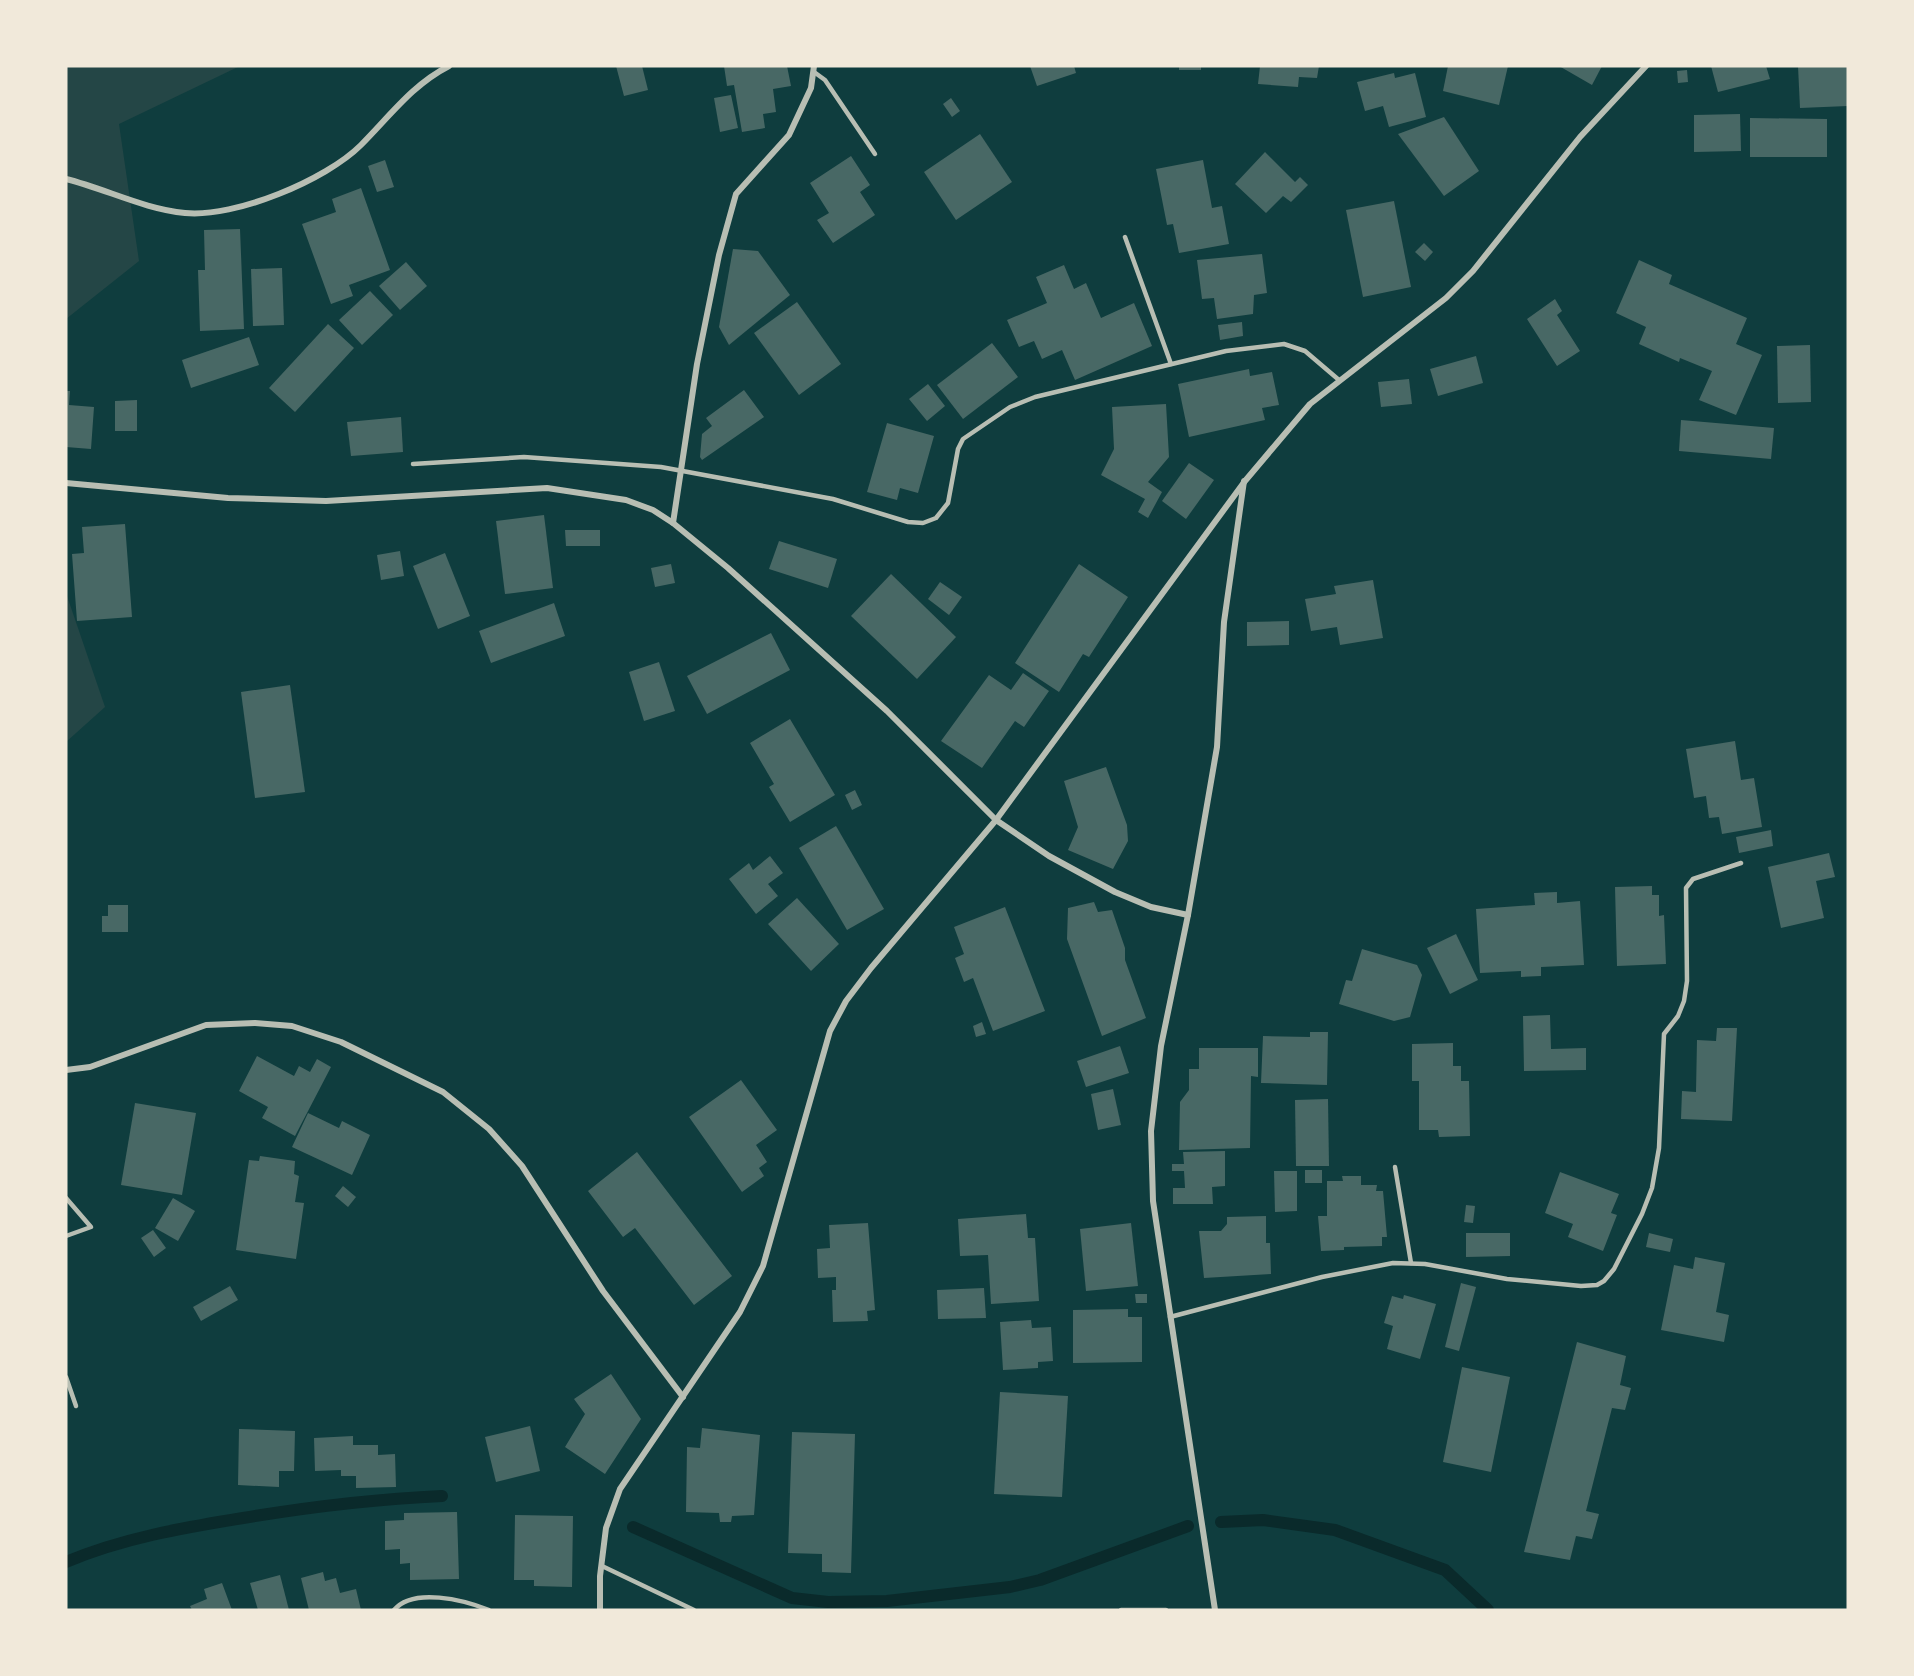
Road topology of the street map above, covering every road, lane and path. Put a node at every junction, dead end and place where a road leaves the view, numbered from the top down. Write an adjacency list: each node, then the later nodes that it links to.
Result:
1 (449, 66): 5 (street)
2 (1646, 66): 8 (street)
3 (814, 69): 4 (lane); 10 (street)
4 (875, 154)
5 (66, 179)
6 (1125, 237): 7 (lane)
7 (1171, 364): 8 (lane); 10 (lane)
8 (1339, 380): 11 (street)
9 (413, 464): 10 (lane)
10 (681, 471): 13 (street)
11 (1245, 481): 14 (street); 16 (street)
12 (66, 483): 13 (street)
13 (673, 523): 14 (street)
14 (996, 820): 16 (street); 24 (street)
15 (1742, 862): 21 (lane)
16 (1188, 915): 22 (street)
17 (66, 1070): 24 (street)
18 (1395, 1167): 21 (lane)
19 (66, 1198): 20 (lane)
20 (66, 1236)
21 (1411, 1263): 22 (lane)
22 (1170, 1317): 33 (street)
23 (66, 1377): 25 (lane)
24 (682, 1397): 26 (street)
25 (76, 1406)
26 (602, 1566): 29 (street); 30 (lane)
27 (394, 1610): 28 (lane)
28 (489, 1610)
29 (600, 1610)
30 (694, 1610)
31 (1121, 1610): 32 (lane)
32 (1166, 1610)
33 (1215, 1610)

